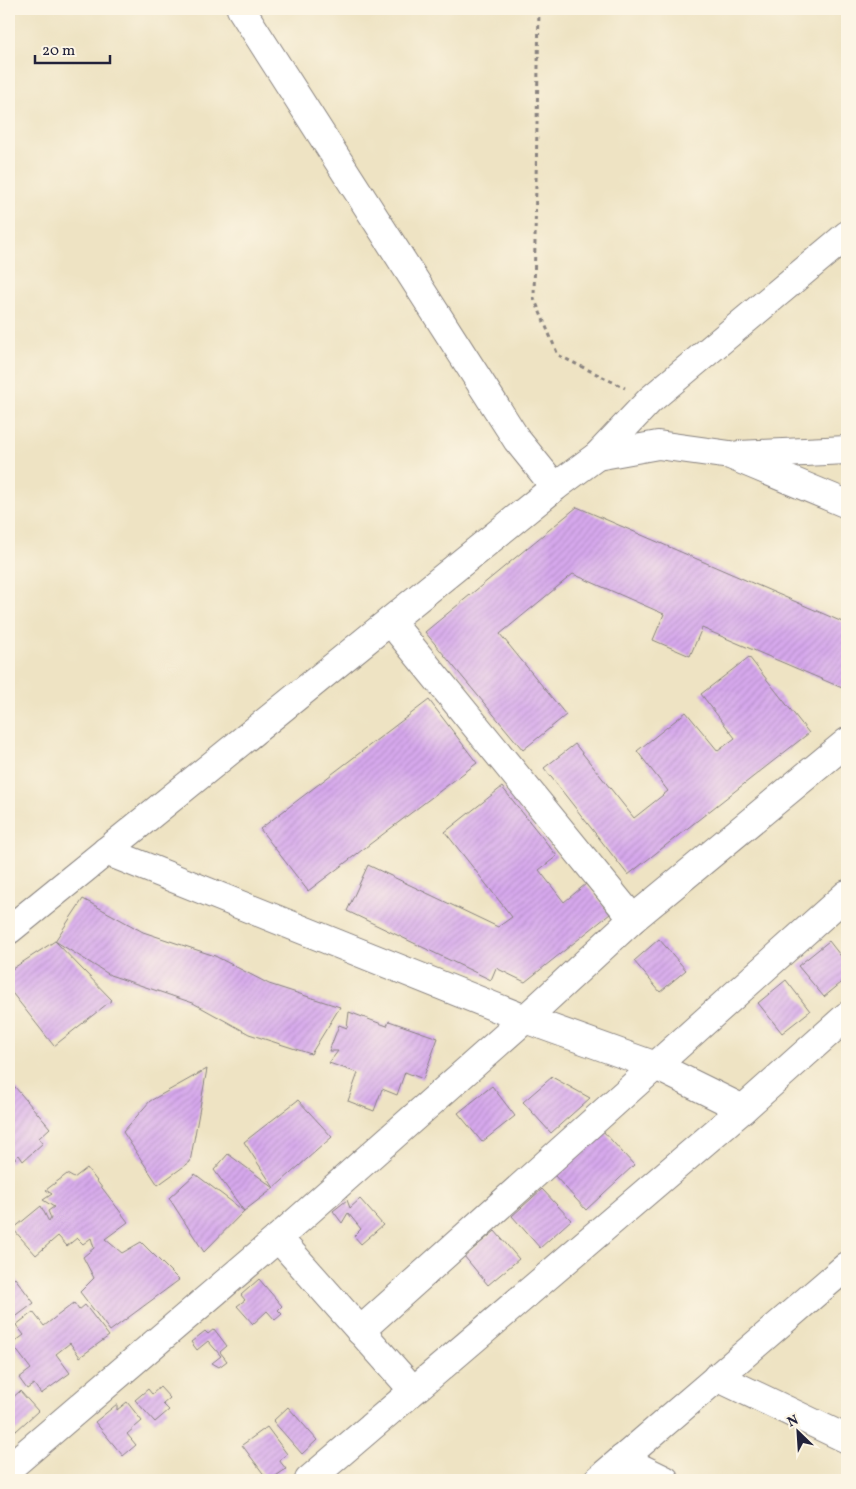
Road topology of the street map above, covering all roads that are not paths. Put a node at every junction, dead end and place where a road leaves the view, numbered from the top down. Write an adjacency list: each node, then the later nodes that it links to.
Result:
1 (242, 9): 6 (street)
2 (845, 241): 5 (street)
3 (847, 450): 4 (street)
4 (730, 455): 5 (street); 7 (street)
5 (597, 456): 6 (street)
6 (555, 487): 8 (street)
7 (847, 504)
8 (390, 621): 10 (street); 12 (street)
9 (847, 742): 12 (street)
10 (106, 851): 13 (street); 15 (street)
11 (847, 894): 16 (street)
12 (634, 919): 15 (street)
13 (9, 930)
14 (847, 1016): 17 (street)
15 (525, 1019): 16 (street); 18 (street)
16 (656, 1066): 17 (street); 21 (street)
17 (743, 1109): 23 (street)
18 (278, 1238): 21 (street); 26 (street)
19 (847, 1266): 20 (street)
20 (836, 1289): 22 (street)
21 (360, 1331): 23 (street)
22 (717, 1378): 24 (street); 25 (street)
23 (413, 1390): 27 (street)
24 (847, 1439)
25 (622, 1459): 28 (street); 29 (street)
26 (9, 1468)
27 (309, 1480)
28 (598, 1480)
29 (666, 1480)

